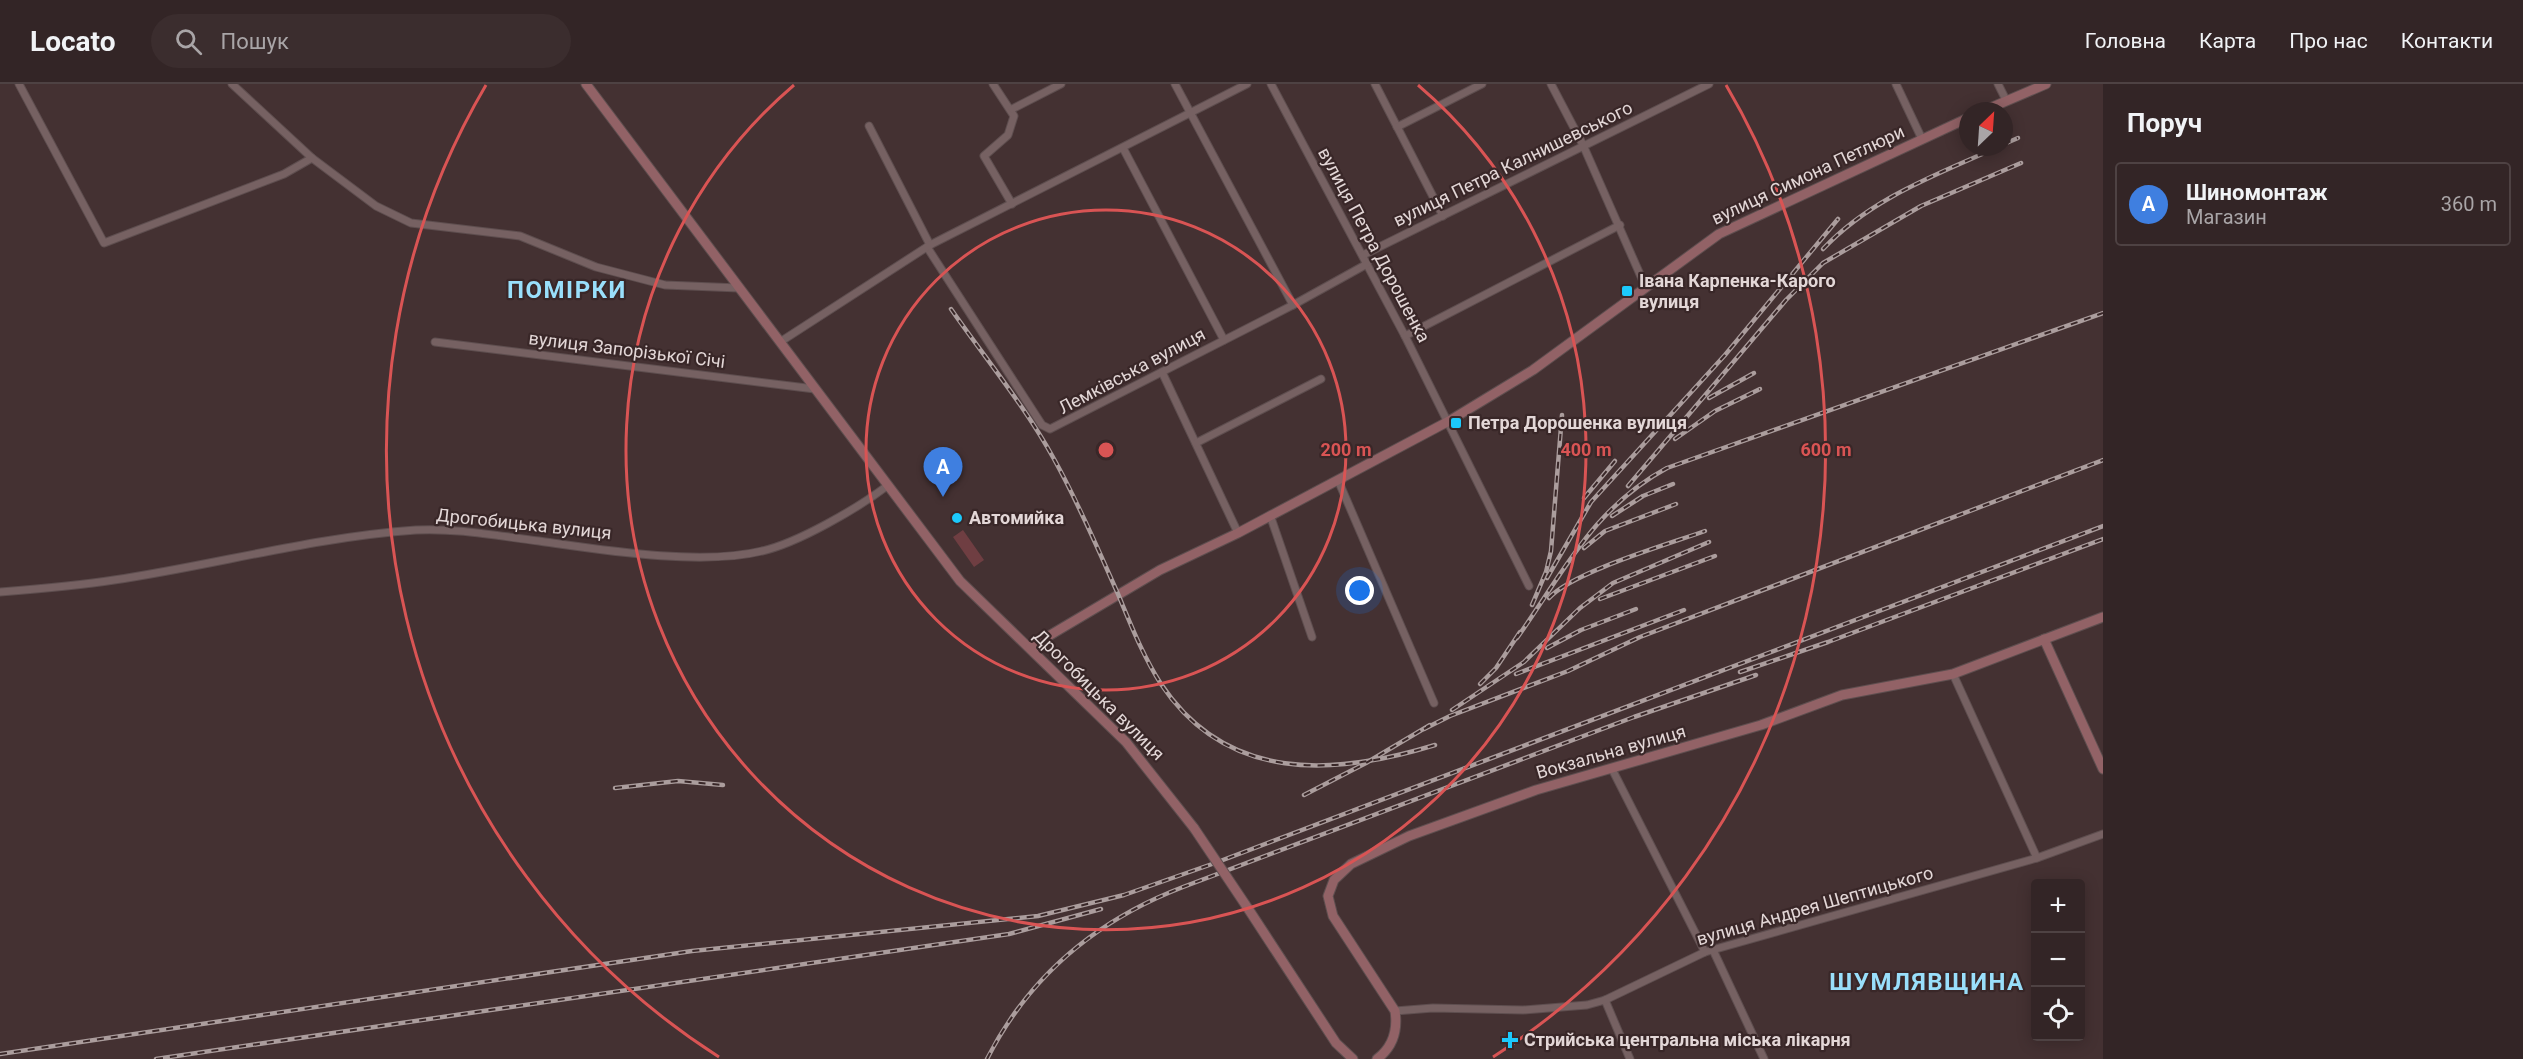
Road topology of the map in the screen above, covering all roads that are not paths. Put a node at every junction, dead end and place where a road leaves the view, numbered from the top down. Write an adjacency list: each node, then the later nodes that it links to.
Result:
1 (19, 84): 26 (street)
2 (232, 84): 26 (street)
3 (586, 84): 33 (main road, Дрогобицька вулиця)
4 (993, 84): 18 (street)
5 (1061, 84): 18 (street)
6 (1175, 84): 19 (street)
7 (1247, 84): 19 (street)
8 (1272, 84): 31 (street, вулиця Петра Дорошенка)
9 (1375, 84): 22 (street)
10 (1482, 84): 22 (street)
11 (1551, 84): 24 (street)
12 (1709, 84): 24 (street, вулиця Петра Калнишевського)
13 (1896, 84): 23 (street)
14 (1998, 84): 16 (street)
15 (2046, 84): 16 (main road)
16 (2006, 100): 17 (main road)
17 (2002, 102)
18 (1012, 109): 27 (street)
19 (1191, 112): 25 (street); 35 (street)
20 (1959, 122): 23 (main road, вулиця Симона Петлюри)
21 (868, 126): 30 (street)
22 (1396, 127): 28 (street)
23 (1922, 139): 34 (main road, вулиця Симона Петлюри)
24 (1583, 145): 28 (street, вулиця Петра Калнишевського); 29 (street)
25 (1123, 148): 27 (street); 37 (street, Лемківська вулиця)
26 (312, 158): 33 (street)
27 (1012, 204): 30 (street)
28 (1443, 216): 31 (street, вулиця Петра Калнишевського)
29 (1620, 225): 34 (street); 36 (street)
30 (928, 246): 39 (street); 40 (street, Лемківська вулиця)
31 (1363, 255): 32 (street, вулиця Петра Дорошенка)
32 (1367, 264): 35 (street, Лемківська вулиця); 36 (street, вулиця Петра Дорошенка)
33 (739, 288): 39 (main road, Дрогобицька вулиця)
34 (1646, 288): 43 (main road, вулиця Симона Петлюри)
35 (1293, 305): 37 (street, Лемківська вулиця)
36 (1405, 336): 43 (street, вулиця Петра Дорошенка)
37 (1224, 340): 40 (street, Лемківська вулиця)
38 (435, 342): 42 (street, вулиця Запорізької Січі)
39 (780, 342): 42 (main road, Дрогобицька вулиця)
40 (1162, 372): 44 (street)
41 (1321, 379): 44 (street)
42 (815, 389): 46 (main road, Дрогобицька вулиця)
43 (1449, 421): 45 (main road, вулиця Симона Петлюри); 49 (street, вулиця Петра Дорошенка)
44 (1196, 443): 48 (street)
45 (1338, 480): 47 (main road, вулиця Симона Петлюри); 56 (street)
46 (887, 486): 50 (street, Дрогобицька вулиця); 54 (main road, Дрогобицька вулиця)
47 (1270, 515): 48 (main road, вулиця Симона Петлюри); 52 (street)
48 (1238, 533): 54 (main road, вулиця Симона Петлюри)
49 (1529, 586)
50 (0, 592)
51 (2103, 617): 53 (main road, Вокзальна вулиця)
52 (1312, 637)
53 (2044, 639): 55 (main road, Вокзальна вулиця); 58 (main road)
54 (1030, 647): 64 (main road, Дрогобицька вулиця, bridge)
55 (1953, 675): 57 (main road, Вокзальна вулиця); 60 (street)
56 (1434, 703)
57 (1612, 769): 61 (street); 63 (main road, Вокзальна вулиця)
58 (2103, 769)
59 (2103, 834): 60 (street, вулиця Андрея Шептицького)
60 (2037, 858): 61 (street, вулиця Андрея Шептицького)
61 (1709, 951): 62 (street, вулиця Андрея Шептицького); 68 (street)
62 (1605, 1000): 63 (street, вулиця Андрея Шептицького); 67 (street)
63 (1395, 1011): 66 (main road)
64 (1355, 1059): 65 (main road)
65 (1364, 1059)
66 (1377, 1059)
67 (1630, 1059)
68 (1764, 1059)

